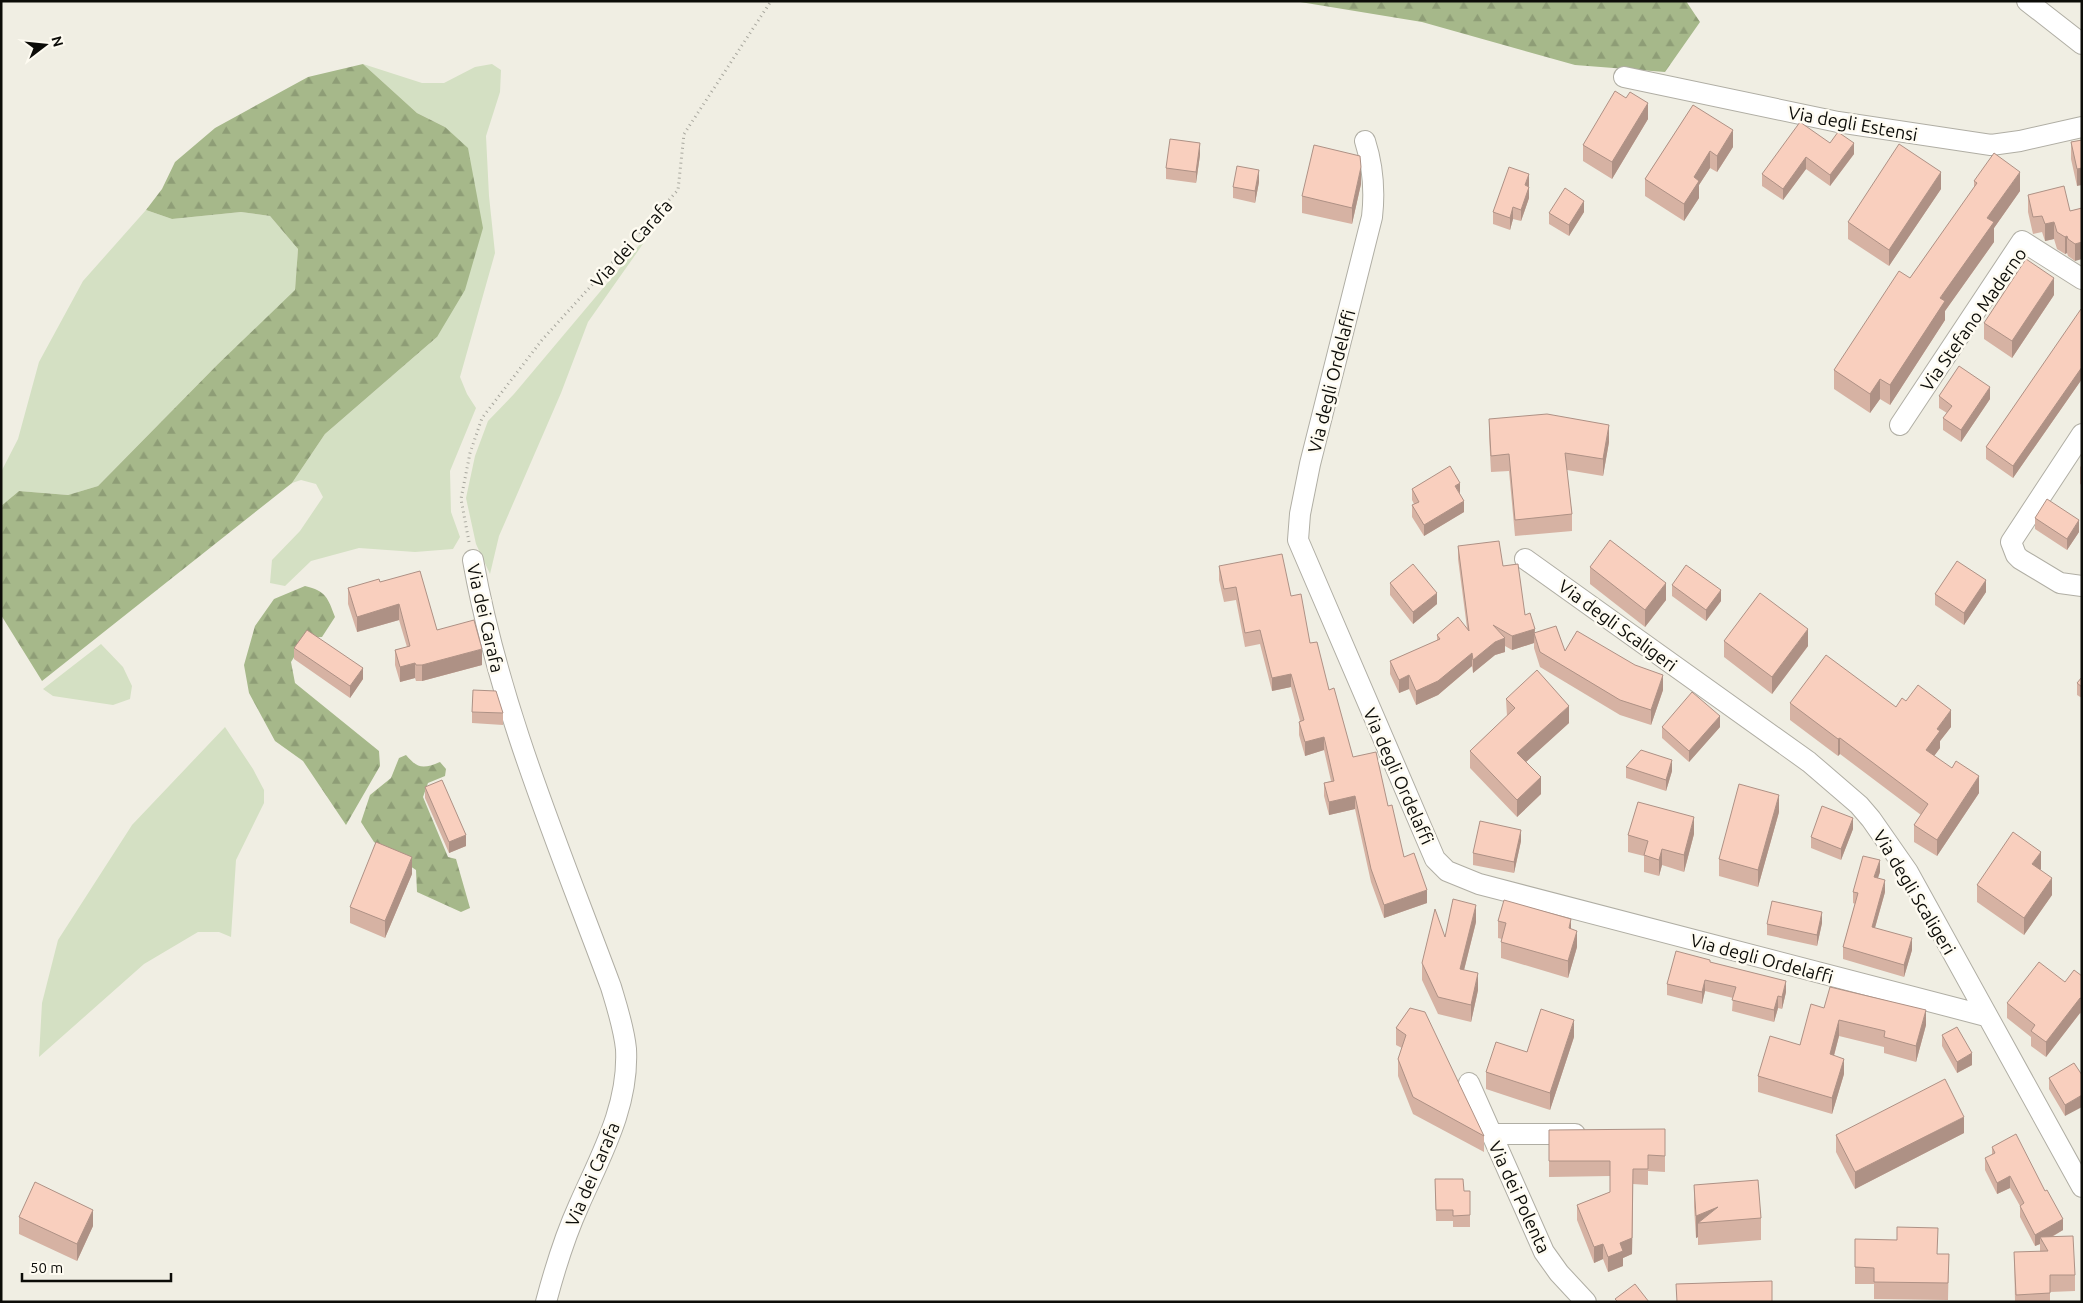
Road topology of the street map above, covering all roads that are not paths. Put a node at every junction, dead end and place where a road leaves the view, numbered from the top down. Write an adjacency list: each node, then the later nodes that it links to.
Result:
1 (2027, 1): 2 (street)
2 (2082, 44)
3 (1624, 77): 4 (street, Via degli Estensi)
4 (2082, 127)
5 (1365, 141): 12 (street, Via degli Ordelaffi)
6 (2082, 279): 7 (street, Via Stefano Maderno)
7 (1900, 425)
8 (2082, 434): 11 (street)
9 (1525, 559): 12 (street, Via degli Scaligeri)
10 (473, 560): 17 (street, Via dei Carafa)
11 (2082, 586)
12 (1986, 1016): 16 (street, Via degli Scaligeri)
13 (1469, 1083): 14 (street, Via dei Polenta)
14 (1492, 1134): 15 (street); 18 (street, Via dei Polenta)
15 (1589, 1134)
16 (2082, 1187)
17 (546, 1302)
18 (1586, 1302)

